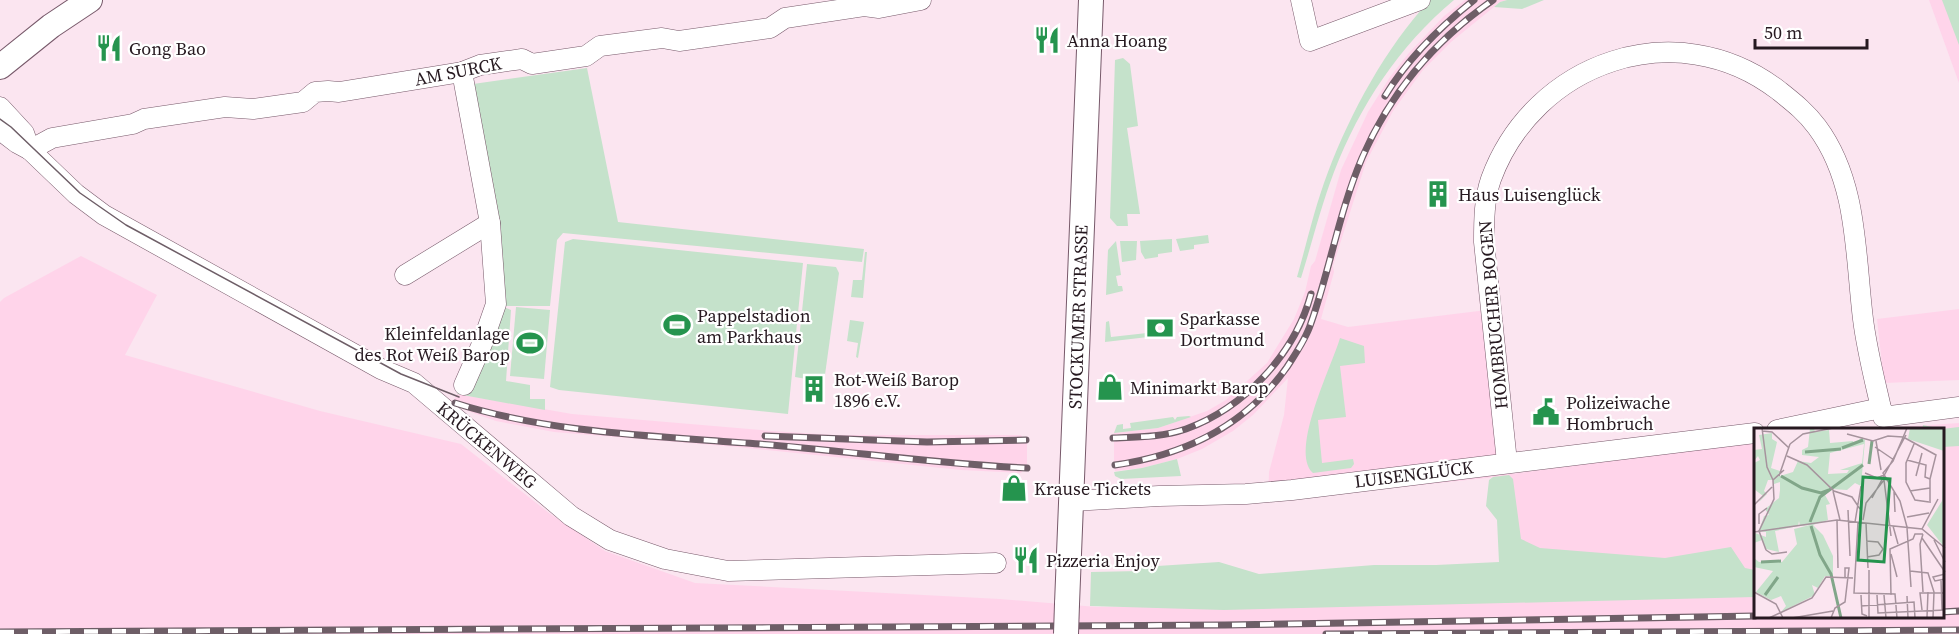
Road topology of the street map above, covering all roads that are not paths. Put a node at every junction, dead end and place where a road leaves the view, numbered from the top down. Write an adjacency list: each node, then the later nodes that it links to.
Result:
1 (90, 0): 7 (main road)
2 (921, 0): 6 (street, AM SURCK)
3 (1091, 0): 20 (main road, STOCKUMER STRASSE)
4 (1301, 0): 5 (street)
5 (1420, 0)
6 (784, 9): 8 (street, AM SURCK)
7 (0, 67)
8 (462, 72): 11 (street, AM SURCK); 12 (street)
9 (0, 107): 11 (street, KRÜCKENWEG)
10 (0, 130): 11 (street)
11 (24, 146): 21 (street, KRÜCKENWEG)
12 (490, 223): 13 (street); 14 (street)
13 (405, 275)
14 (464, 385)
15 (1959, 407): 16 (street)
16 (1881, 408): 17 (street); 19 (street, HOMBRUCHER BOGEN)
17 (1786, 428)
18 (1754, 433): 19 (street, LUISENGLÜCK)
19 (1507, 462): 20 (street, LUISENGLÜCK)
20 (1072, 501): 22 (main road, STOCKUMER STRASSE, bridge)
21 (996, 563)
22 (1066, 634)

